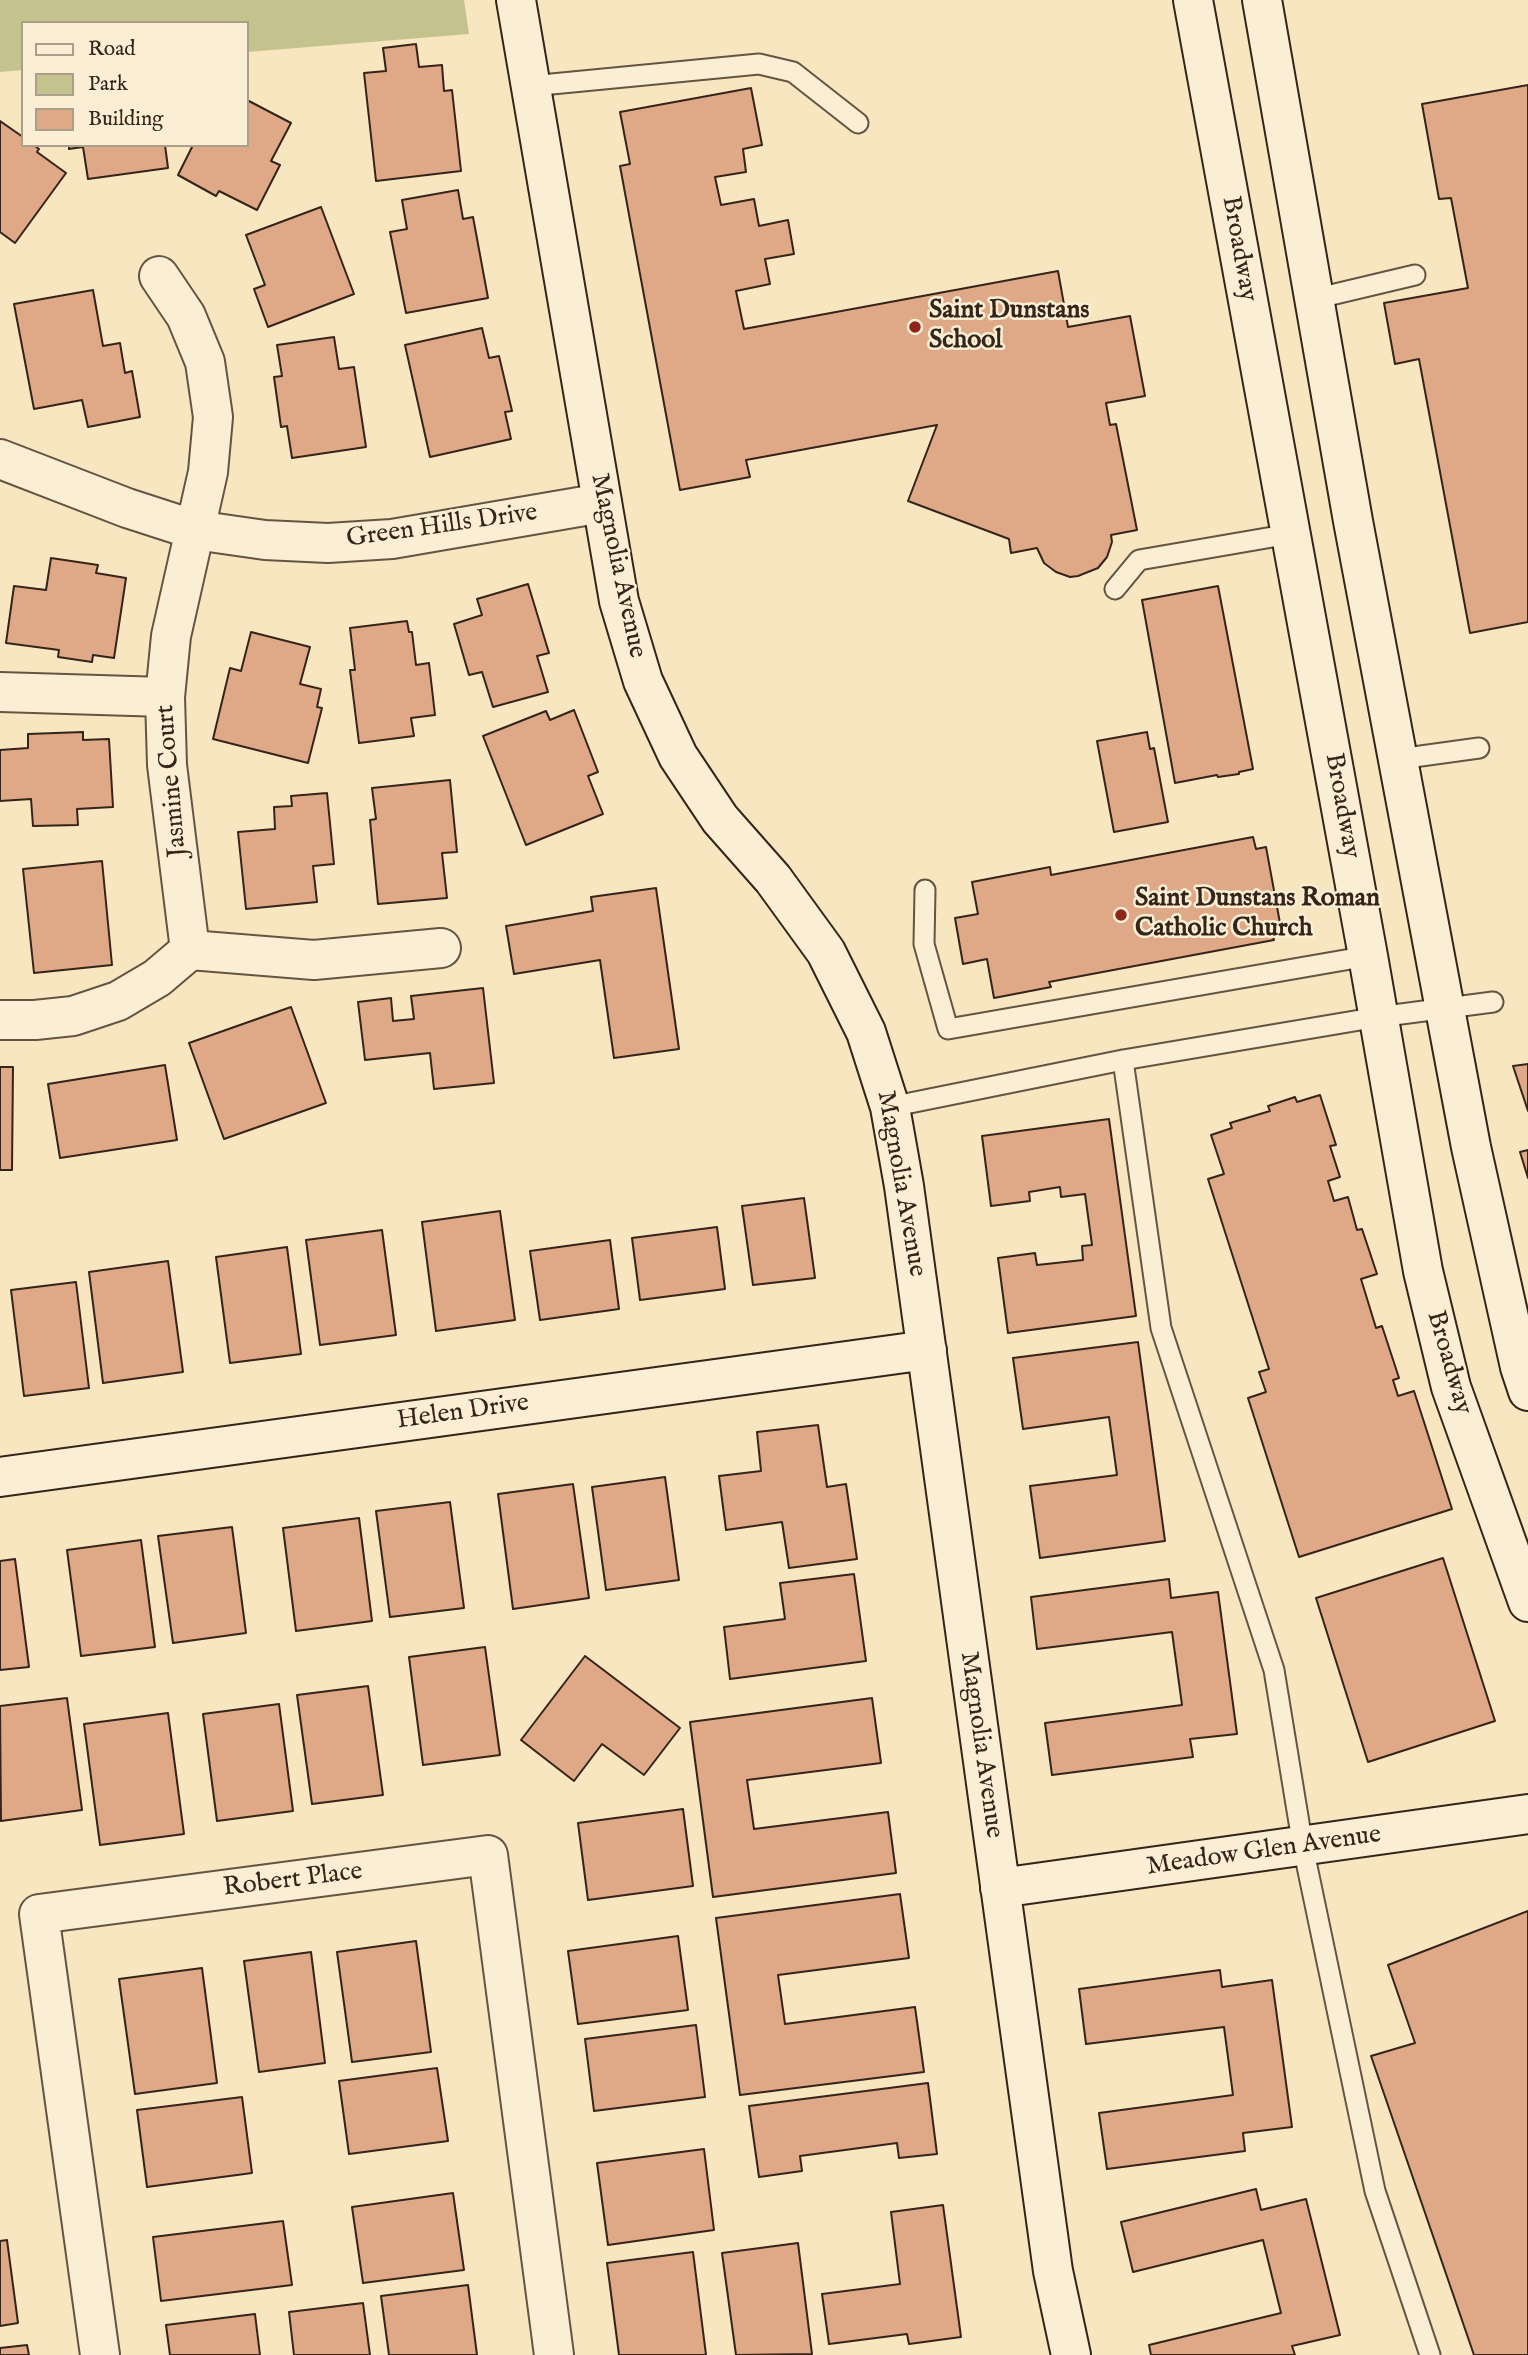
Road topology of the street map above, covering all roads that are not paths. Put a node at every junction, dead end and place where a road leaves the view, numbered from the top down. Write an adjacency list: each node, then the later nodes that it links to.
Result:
1 (516, 0): 4 (street, Magnolia Avenue)
2 (1262, 0): 8 (street)
3 (1196, 1): 12 (street, Broadway)
4 (531, 86): 5 (lane); 10 (street, Magnolia Avenue)
5 (858, 123)
6 (1415, 275): 8 (lane)
7 (159, 276): 11 (street, Jasmine Court)
8 (1314, 299): 17 (street)
9 (0, 459): 11 (street, Green Hills Drive)
10 (602, 503): 11 (street, Green Hills Drive); 27 (street, Magnolia Avenue)
11 (195, 530): 15 (street, Jasmine Court)
12 (1290, 534): 13 (lane); 21 (street, Broadway)
13 (1115, 589)
14 (0, 692): 15 (street)
15 (165, 698): 20 (street, Jasmine Court)
16 (1479, 748): 17 (lane)
17 (1399, 758): 23 (street)
18 (925, 890): 21 (lane)
19 (441, 948): 20 (street)
20 (190, 950): 25 (street)
21 (1368, 956): 24 (street, Broadway)
22 (1493, 1002): 23 (lane)
23 (1446, 1007): 24 (lane); 29 (street)
24 (1378, 1017): 26 (lane); 31 (street, Broadway)
25 (0, 1020)
26 (1124, 1060): 27 (lane); 33 (lane)
27 (890, 1107): 28 (street, Magnolia Avenue)
28 (927, 1350): 30 (street, Helen Drive); 34 (street, Magnolia Avenue)
29 (1528, 1391)
30 (0, 1477)
31 (1528, 1602)
32 (1528, 1814): 33 (street, Meadow Glen Avenue)
33 (1303, 1847): 34 (street, Meadow Glen Avenue); 38 (lane)
34 (1000, 1888): 37 (street, Magnolia Avenue)
35 (100, 2355): 36 (street, Robert Place)
36 (554, 2355)
37 (1071, 2355)
38 (1430, 2355)

